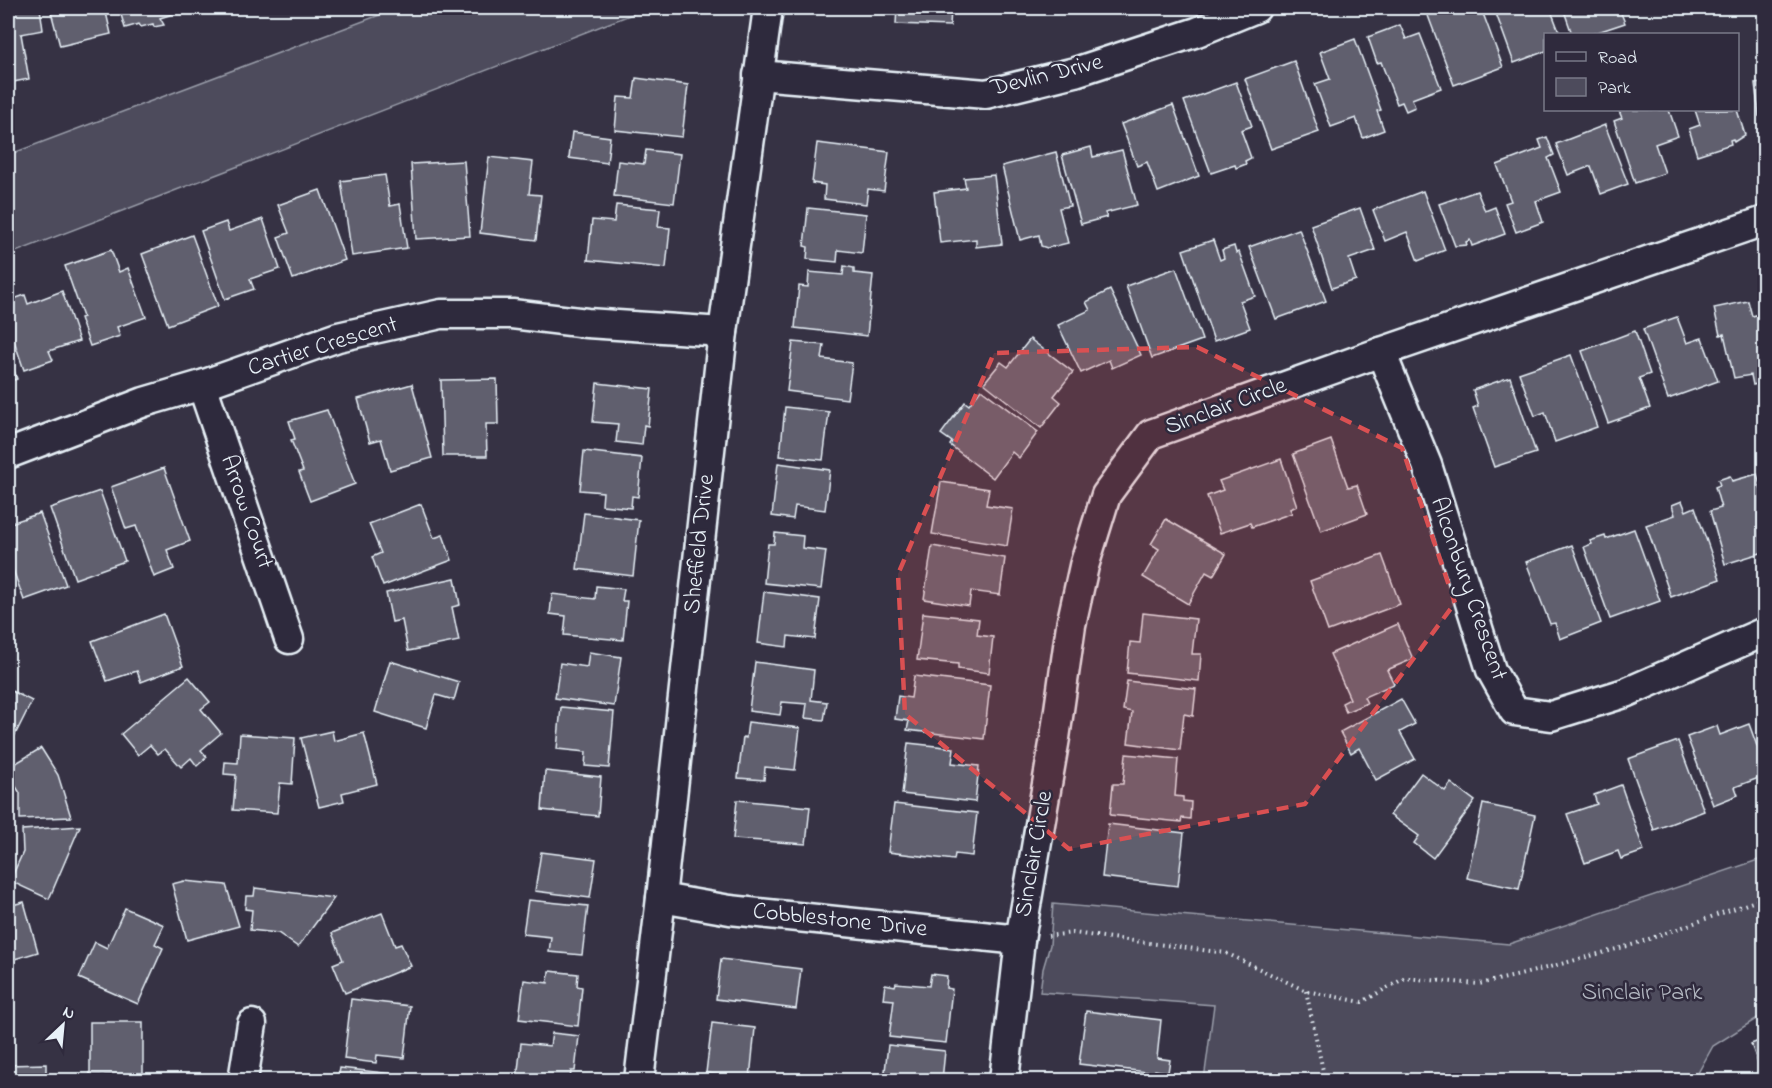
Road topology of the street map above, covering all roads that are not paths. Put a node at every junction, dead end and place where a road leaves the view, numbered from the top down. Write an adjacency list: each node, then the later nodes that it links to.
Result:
1 (768, 8): 3 (street, Sheffield Drive)
2 (1256, 8): 3 (street, Devlin Drive)
3 (758, 75): 5 (street, Sheffield Drive)
4 (1764, 221): 6 (street, Sinclair Circle)
5 (723, 332): 7 (street, Cartier Crescent); 11 (street, Sheffield Drive)
6 (1382, 352): 9 (street, Alconbury Crescent); 12 (street, Sinclair Circle)
7 (202, 385): 8 (street, Cartier Crescent); 10 (street, Arrow Court)
8 (8, 454)
9 (1764, 632)
10 (289, 639)
11 (661, 898): 12 (street, Cobblestone Drive); 15 (street, Sheffield Drive)
12 (1020, 940): 16 (street, Sinclair Circle)
13 (252, 1024): 14 (street)
14 (243, 1080)
15 (639, 1080)
16 (1004, 1080)

